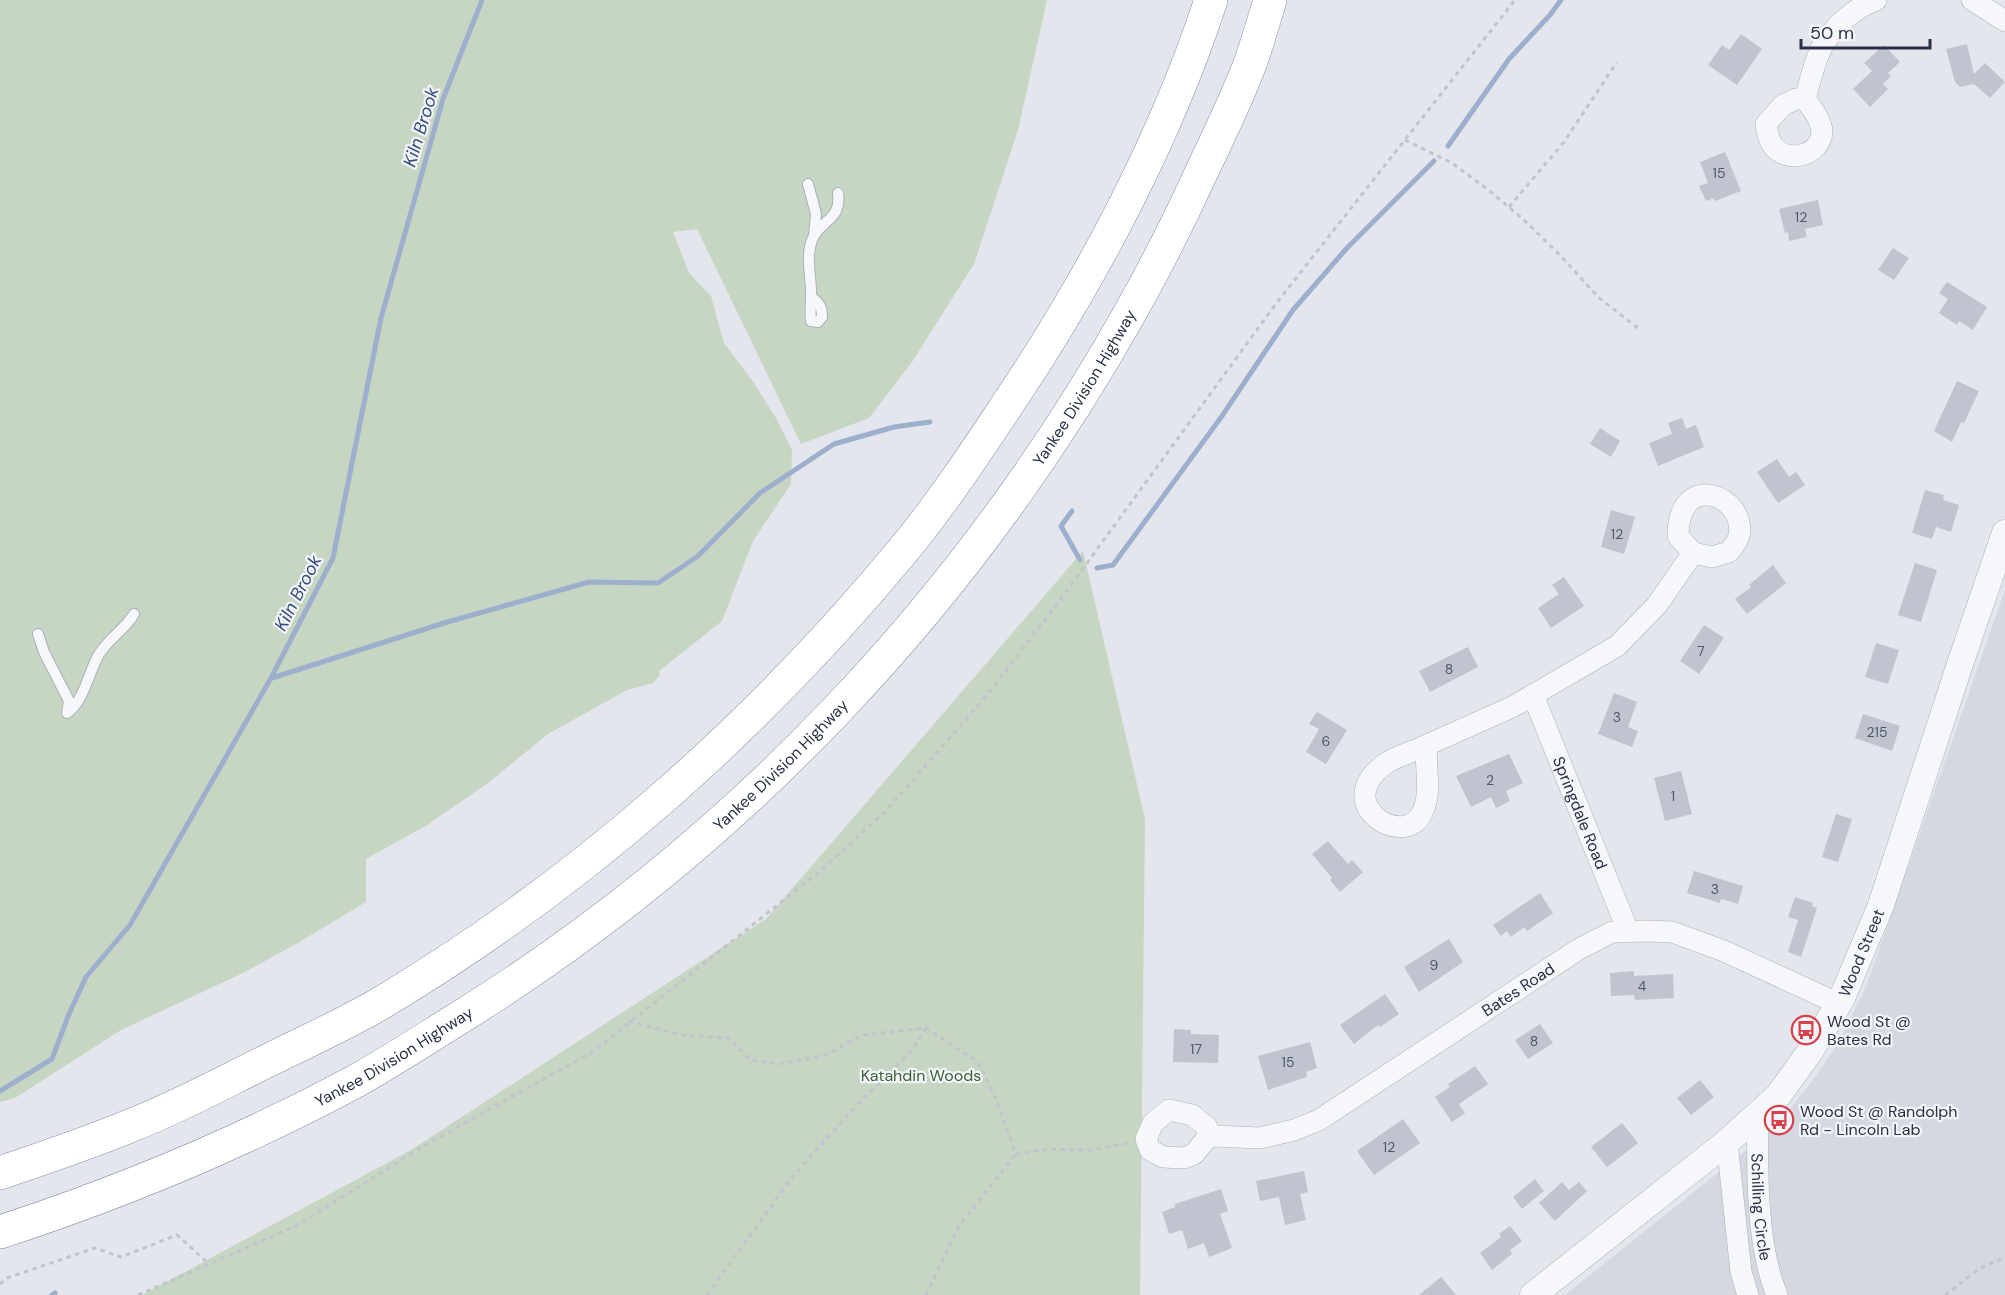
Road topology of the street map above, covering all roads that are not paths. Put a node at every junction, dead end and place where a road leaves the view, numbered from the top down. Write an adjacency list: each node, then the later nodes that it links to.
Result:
1 (1211, 0): 22 (highway)
2 (1270, 0): 23 (highway, Yankee Division Highway)
3 (1876, 0): 6 (street)
4 (1972, 0): 5 (street)
5 (2005, 21)
6 (1805, 99)
7 (808, 184): 9 (lane)
8 (838, 194): 9 (lane)
9 (814, 236): 10 (lane)
10 (814, 299)
11 (2005, 533): 18 (street, Wood Street)
12 (1693, 553): 15 (street)
13 (134, 614): 14 (lane)
14 (38, 634)
15 (1533, 695): 16 (street); 17 (street, Springdale Road)
16 (1427, 745)
17 (1628, 931): 18 (street, Bates Road); 20 (street, Bates Road)
18 (1839, 1004): 19 (street, Wood Street)
19 (1758, 1114): 21 (street, Wood Street); 26 (street, Schilling Circle)
20 (1207, 1138): 20 (street)
21 (1726, 1142): 24 (street, Wood Street); 25 (street, Schilling Circle)
22 (0, 1173)
23 (0, 1232)
24 (1533, 1295)
25 (1748, 1295)
26 (1777, 1295)

